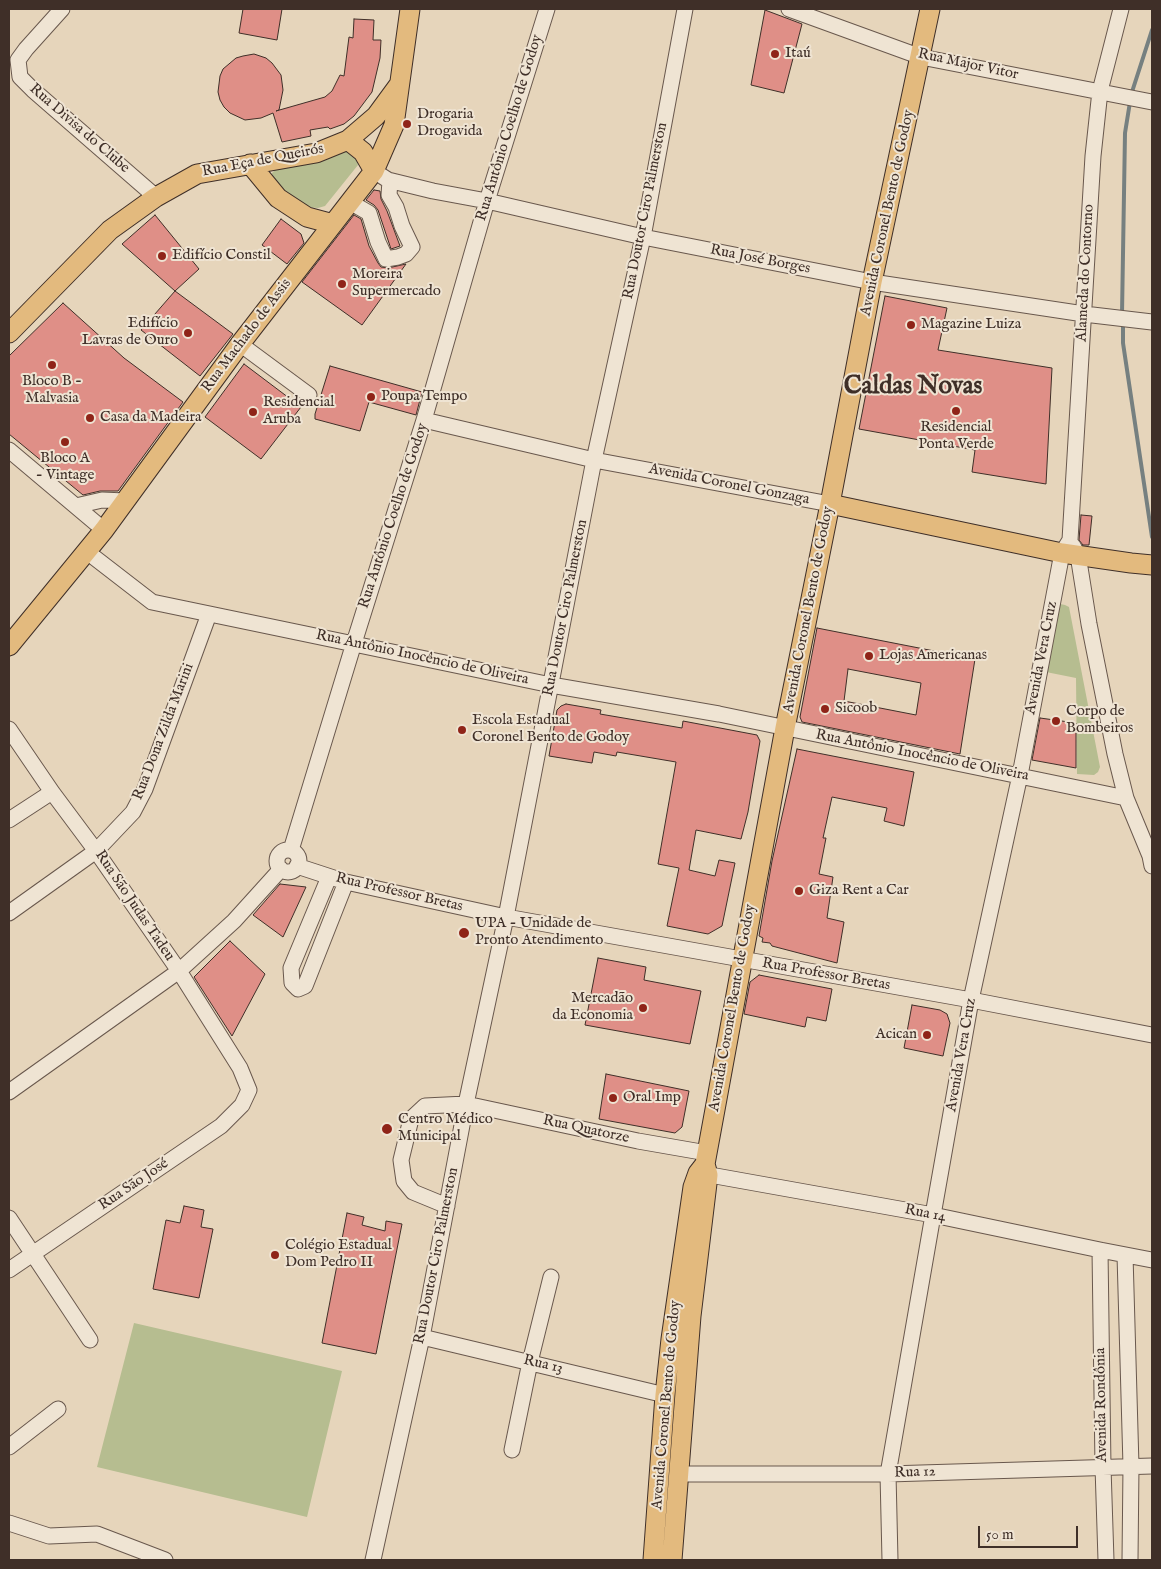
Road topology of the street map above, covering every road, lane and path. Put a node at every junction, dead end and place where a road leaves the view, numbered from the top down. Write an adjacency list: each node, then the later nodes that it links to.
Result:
1 (62, 9): 9 (street, Rua Divisa do Clube)
2 (410, 9): 10 (main road, Rua Machado de Assis)
3 (547, 9): 18 (street, Rua Antônio Coelho de Godoy)
4 (685, 9): 20 (street, Rua Doutor Ciro Palmerston)
5 (789, 9): 8 (street, Rua Major Vitor)
6 (930, 9): 8 (main road, Avenida Coronel Bento de Godoy)
7 (1120, 9): 11 (street, Alameda do Contorno)
8 (921, 57): 11 (street, Rua Major Vitor); 21 (main road, Avenida Coronel Bento de Godoy)
9 (14, 72): 16 (street, Rua Divisa do Clube)
10 (400, 83): 13 (main road, Rua Eça de Queirós); 15 (main road, Rua Machado de Assis)
11 (1100, 91): 12 (street, Rua Major Vitor); 22 (street, Alameda do Contorno)
12 (1152, 102)
13 (348, 140): 14 (main road, Rua Eça de Queirós); 15 (main road)
14 (250, 164): 16 (main road, Rua Eça de Queirós); 19 (main road)
15 (382, 176): 17 (main road, Rua Machado de Assis); 17 (street); 18 (street, Rua José Borges)
16 (156, 197): 24 (main road, Rua Eça de Queirós)
17 (350, 202): 19 (main road, Rua Machado de Assis)
18 (487, 202): 20 (street, Rua José Borges); 27 (street, Rua Antônio Coelho de Godoy)
19 (333, 224): 25 (main road, Rua Machado de Assis)
20 (643, 237): 21 (street, Rua José Borges); 29 (street, Rua Doutor Ciro Palmerston)
21 (872, 282): 22 (street, Rua José Borges); 31 (main road, Avenida Coronel Bento de Godoy)
22 (1084, 314): 23 (street, Rua José Borges); 34 (street, Alameda do Contorno)
23 (1152, 322)
24 (9, 333)
25 (240, 344): 26 (street); 30 (main road, Rua Machado de Assis)
26 (309, 395)
27 (424, 420): 29 (street, Avenida Coronel Gonzaga); 38 (street, Rua Antônio Coelho de Godoy)
28 (9, 450): 32 (street)
29 (594, 460): 31 (street, Avenida Coronel Gonzaga); 40 (street, Rua Doutor Ciro Palmerston)
30 (125, 501): 32 (street); 33 (main road, Rua Machado de Assis)
31 (830, 504): 34 (main road, Avenida Coronel Gonzaga); 41 (main road, Avenida Coronel Bento de Godoy)
32 (76, 506): 33 (street)
33 (104, 530): 35 (main road, Rua Machado de Assis)
34 (1070, 549): 36 (main road, Avenida Coronel Gonzaga); 43 (street, Avenida Vera Cruz); 45 (street, Alameda do Contorno)
35 (86, 551): 37 (street, Rua Antônio Inocêncio de Oliveira); 39 (main road, Rua Machado de Assis)
36 (1152, 565)
37 (209, 614): 38 (street, Rua Antônio Inocêncio de Oliveira); 48 (street, Rua Dona Zilda Marini)
38 (354, 643): 40 (street, Rua Antônio Inocêncio de Oliveira); 47 (street, Rua Antônio Coelho de Godoy)
39 (9, 646)
40 (551, 685): 41 (street, Rua Antônio Inocêncio de Oliveira); 55 (street, Rua Doutor Ciro Palmerston)
41 (785, 728): 43 (street, Rua Antônio Inocêncio de Oliveira); 56 (main road, Avenida Coronel Bento de Godoy)
42 (9, 730): 44 (street, Rua São Judas Tadeu)
43 (1020, 775): 45 (street, Rua Antônio Inocêncio de Oliveira); 58 (street, Avenida Vera Cruz)
44 (52, 792): 46 (street); 48 (street, Rua São Judas Tadeu)
45 (1126, 798): 50 (street, Alameda do Contorno)
46 (9, 820)
47 (291, 850): 49 (street); 51 (street, Rua Antônio Coelho de Godoy)
48 (96, 851): 54 (street, Rua Dona Zilda Marini); 57 (street, Rua São Judas Tadeu)
49 (297, 866): 51 (street); 52 (street, Rua Professor Bretas)
50 (1152, 866)
51 (281, 869): 57 (street, Rua Antônio Coelho de Godoy)
52 (329, 877): 53 (street, Rua Professor Bretas); 53 (street)
53 (346, 882): 55 (street, Rua Professor Bretas)
54 (9, 913)
55 (506, 917): 56 (street, Rua Professor Bretas); 63 (street, Rua Doutor Ciro Palmerston)
56 (742, 960): 58 (street, Rua Professor Bretas); 64 (main road, Avenida Coronel Bento de Godoy)
57 (179, 971): 61 (street, Rua São Judas Tadeu); 62 (street, Rua Antônio Coelho de Godoy)
58 (971, 1000): 60 (street, Rua Professor Bretas); 66 (street, Avenida Vera Cruz)
59 (1152, 1023): 60 (street)
60 (1152, 1036)
61 (249, 1090): 69 (street, Rua São José)
62 (9, 1092)
63 (466, 1104): 64 (street, Rua Quatorze); 65 (street, Rua Doutor Ciro Palmerston); 65 (street, Rua Quatorze)
64 (704, 1166): 66 (street, Rua 14); 77 (main road, Avenida Coronel Bento de Godoy); 84 (main road, Avenida Coronel Bento de Godoy)
65 (447, 1206): 74 (street, Rua Doutor Ciro Palmerston)
66 (933, 1215): 68 (street, Rua 14); 85 (street, Avenida Vera Cruz)
67 (9, 1218): 69 (street)
68 (1100, 1250): 70 (street, Rua 14); 83 (street, Avenida Rondônia)
69 (32, 1253): 72 (street, Rua São José); 75 (street)
70 (1125, 1255): 71 (street, Rua 14); 81 (street, Avenida Rondônia)
71 (1152, 1260)
72 (9, 1270)
73 (551, 1277): 76 (street)
74 (422, 1337): 76 (street, Rua 13); 87 (street, Rua Doutor Ciro Palmerston)
75 (90, 1340)
76 (530, 1362): 77 (street, Rua 13); 80 (street)
77 (665, 1395): 89 (main road, Avenida Coronel Bento de Godoy)
78 (58, 1409): 79 (street)
79 (9, 1447)
80 (512, 1450)
81 (1131, 1466): 82 (street, Rua 12); 83 (street, Rua 12); 93 (street, Avenida Rondônia)
82 (1152, 1466)
83 (1103, 1468): 85 (street, Rua 12); 92 (street, Avenida Rondônia)
84 (678, 1474): 85 (street, Rua 12); 90 (main road, Avenida Coronel Bento de Godoy)
85 (888, 1474): 91 (street, Avenida Vera Cruz)
86 (9, 1523): 88 (street)
87 (377, 1559)
88 (165, 1560)
89 (654, 1560)
90 (672, 1560)
91 (890, 1560)
92 (1106, 1560)
93 (1130, 1560)

